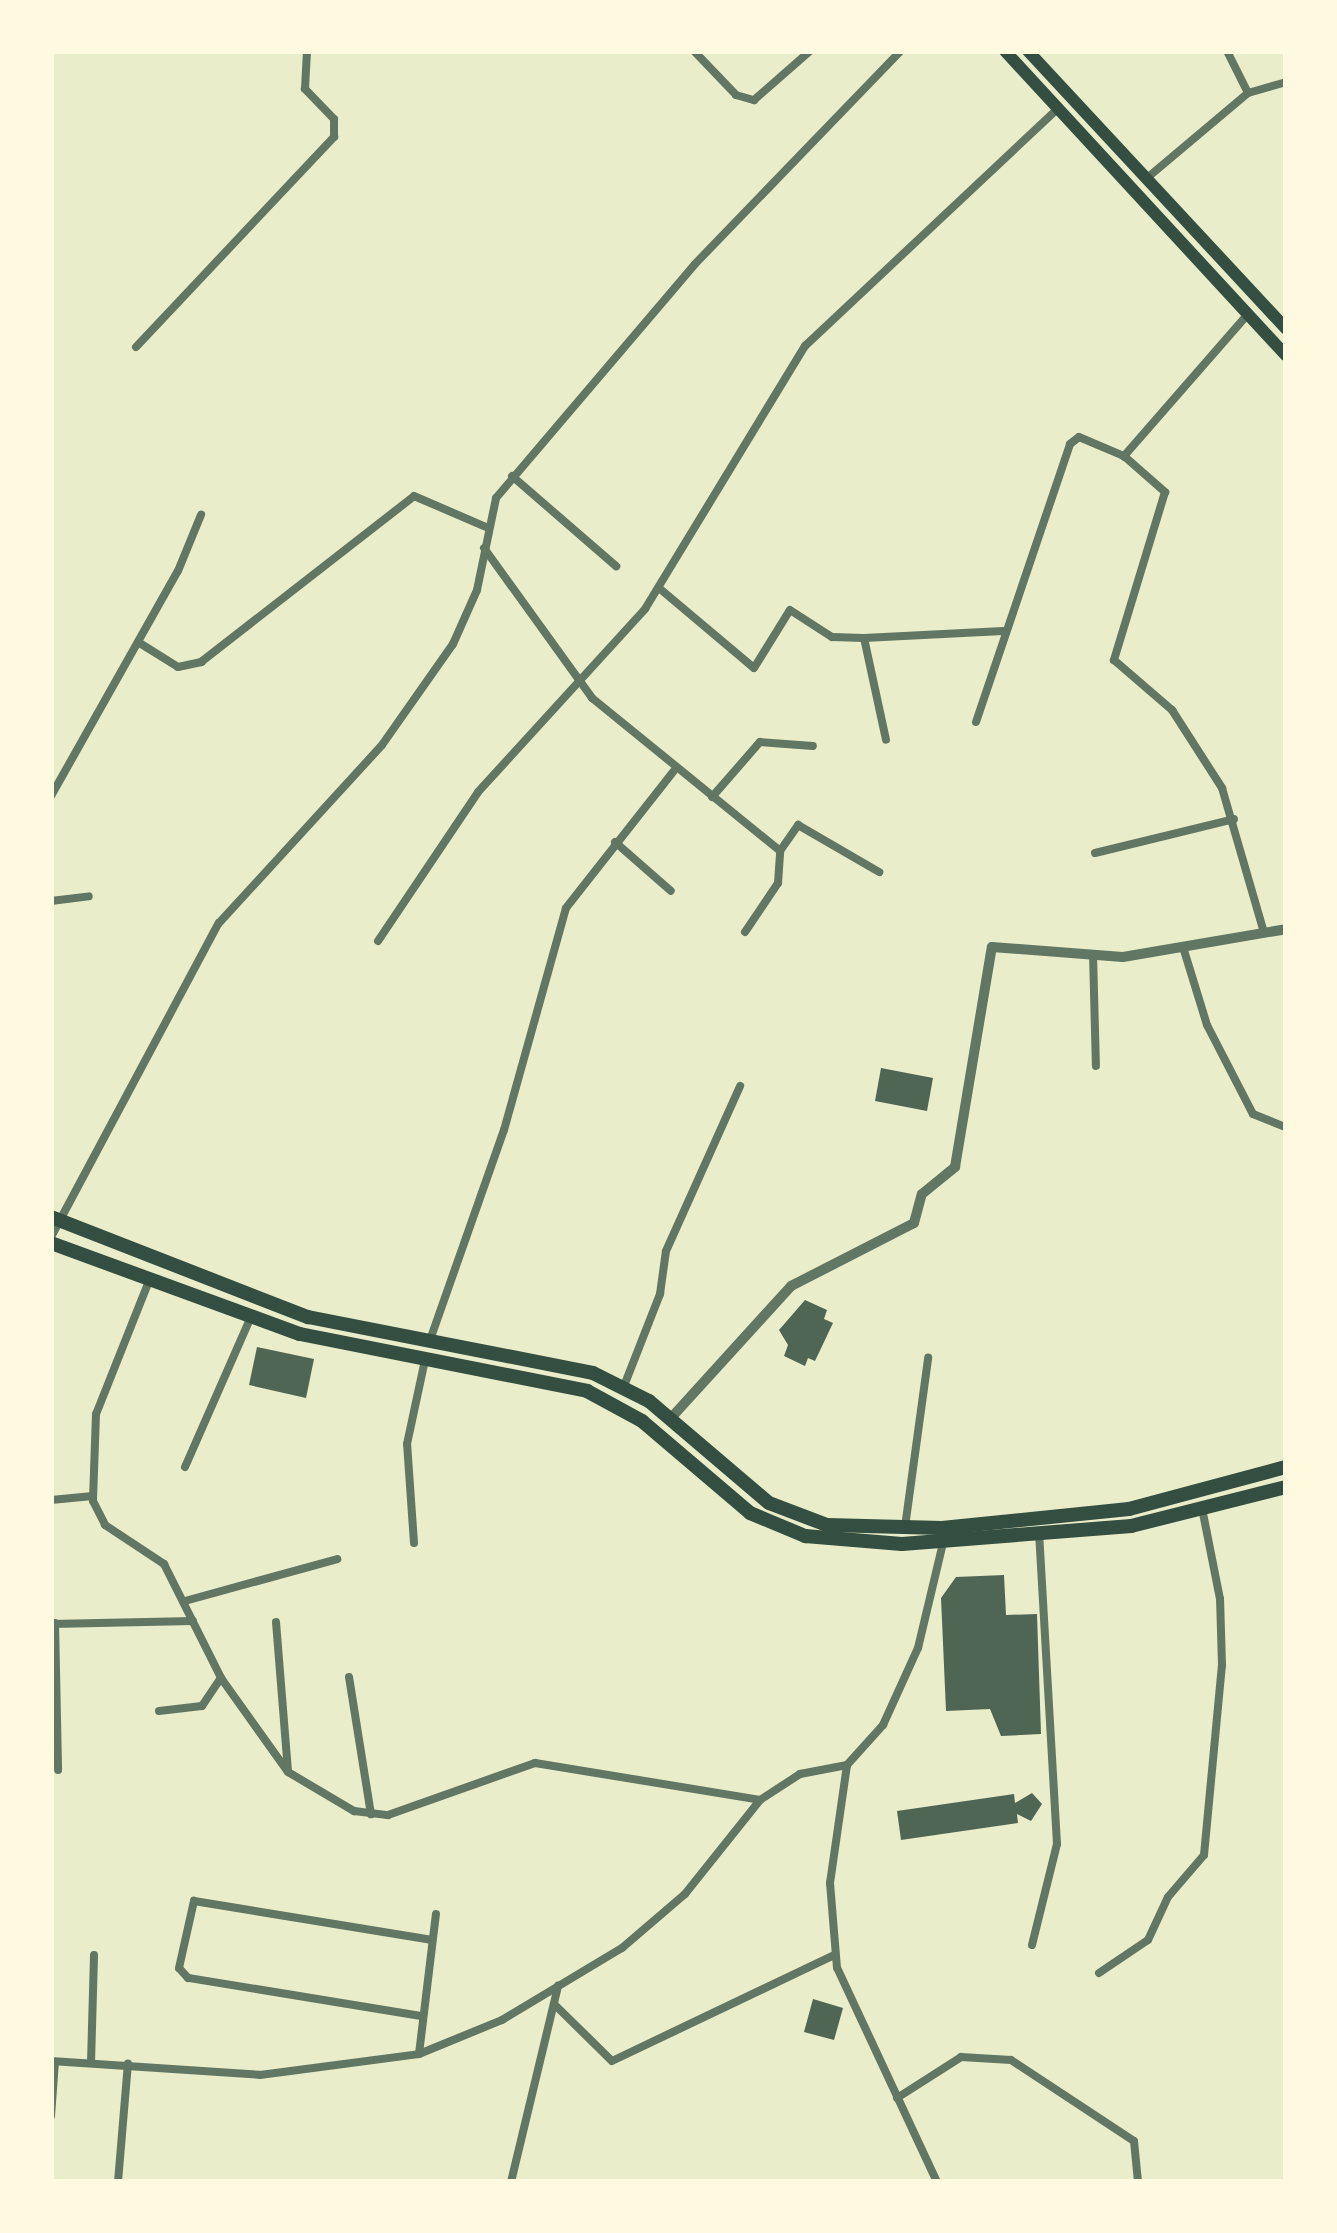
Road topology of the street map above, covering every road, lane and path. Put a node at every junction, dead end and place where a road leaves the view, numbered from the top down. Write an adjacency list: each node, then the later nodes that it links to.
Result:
1 (307, 51): 16 (street)
2 (694, 51): 3 (street)
3 (810, 51)
4 (901, 51): 19 (street)
5 (1005, 51): 10 (main road)
6 (1028, 51): 11 (main road)
7 (1227, 51): 9 (street)
8 (1286, 82): 9 (street)
9 (1248, 93): 11 (street)
10 (1057, 109): 13 (main road); 24 (street)
11 (1147, 178): 12 (main road)
12 (1237, 274): 13 (main road); 15 (main road)
13 (1222, 286): 14 (main road)
14 (1248, 314): 17 (main road); 18 (street)
15 (1286, 329)
16 (136, 347)
17 (1286, 355)
18 (1124, 456): 25 (street); 35 (street)
19 (512, 476): 21 (street); 23 (street)
20 (201, 515): 27 (street)
21 (486, 526): 22 (street); 27 (street)
22 (484, 548): 28 (street); 52 (street)
23 (616, 566)
24 (659, 588): 26 (street); 28 (street)
25 (1003, 631): 26 (street); 29 (street)
26 (864, 638): 30 (street)
27 (138, 642): 33 (street)
28 (576, 680): 32 (street); 46 (street)
29 (976, 722)
30 (886, 740)
31 (813, 746): 34 (street)
32 (674, 771): 34 (street); 36 (street)
33 (51, 796)
34 (712, 797): 37 (street)
35 (1234, 819): 38 (street); 43 (street)
36 (615, 842): 40 (street); 56 (street)
37 (780, 851): 39 (street); 45 (street)
38 (1095, 853)
39 (879, 872)
40 (670, 891)
41 (89, 896): 42 (street)
42 (51, 901)
43 (1263, 929): 44 (street); 47 (street)
44 (1286, 929)
45 (745, 932)
46 (377, 941)
47 (1183, 947): 48 (street); 51 (street)
48 (1093, 954): 49 (street); 60 (street)
49 (1096, 1066)
50 (740, 1086): 59 (street)
51 (1286, 1126)
52 (55, 1219): 53 (street); 56 (highway)
53 (51, 1240): 54 (highway)
54 (149, 1281): 55 (highway); 65 (street)
55 (250, 1317): 57 (highway); 61 (street)
56 (430, 1341): 57 (highway); 59 (highway)
57 (425, 1358): 71 (street); 72 (highway)
58 (928, 1358): 69 (street)
59 (624, 1386): 60 (highway)
60 (671, 1418): 69 (highway)
61 (185, 1467)
62 (1286, 1467): 63 (highway)
63 (1230, 1487): 67 (highway); 69 (highway)
64 (1286, 1487): 67 (highway)
65 (93, 1496): 66 (street); 74 (street)
66 (51, 1500)
67 (1236, 1505): 68 (highway)
68 (1203, 1514): 70 (highway); 90 (street)
69 (904, 1529)
70 (1040, 1535): 72 (highway); 87 (street)
71 (413, 1543)
72 (943, 1543): 80 (street)
73 (337, 1559): 74 (street)
74 (188, 1611): 76 (street); 77 (street)
75 (276, 1622): 82 (street)
76 (53, 1623): 81 (street)
77 (221, 1678): 79 (street); 82 (street)
78 (349, 1678): 84 (street)
79 (159, 1711)
80 (847, 1765): 83 (street); 89 (street)
81 (58, 1770)
82 (288, 1772): 84 (street)
83 (760, 1800): 84 (street); 91 (street)
84 (371, 1814)
85 (436, 1915): 86 (street)
86 (431, 1940): 93 (street); 93 (street)
87 (1032, 1945)
88 (94, 1955): 96 (street)
89 (834, 1955): 92 (street); 98 (street)
90 (1099, 1973)
91 (558, 1985): 92 (street); 94 (street)
92 (554, 2004): 101 (street)
93 (422, 2016): 94 (street)
94 (418, 2054): 97 (street)
95 (53, 2061): 96 (street); 99 (street)
96 (91, 2062): 97 (street)
97 (128, 2063): 100 (street)
98 (897, 2098): 102 (street); 103 (street)
99 (51, 2116)
100 (118, 2182)
101 (511, 2182)
102 (937, 2182)
103 (1138, 2182)

